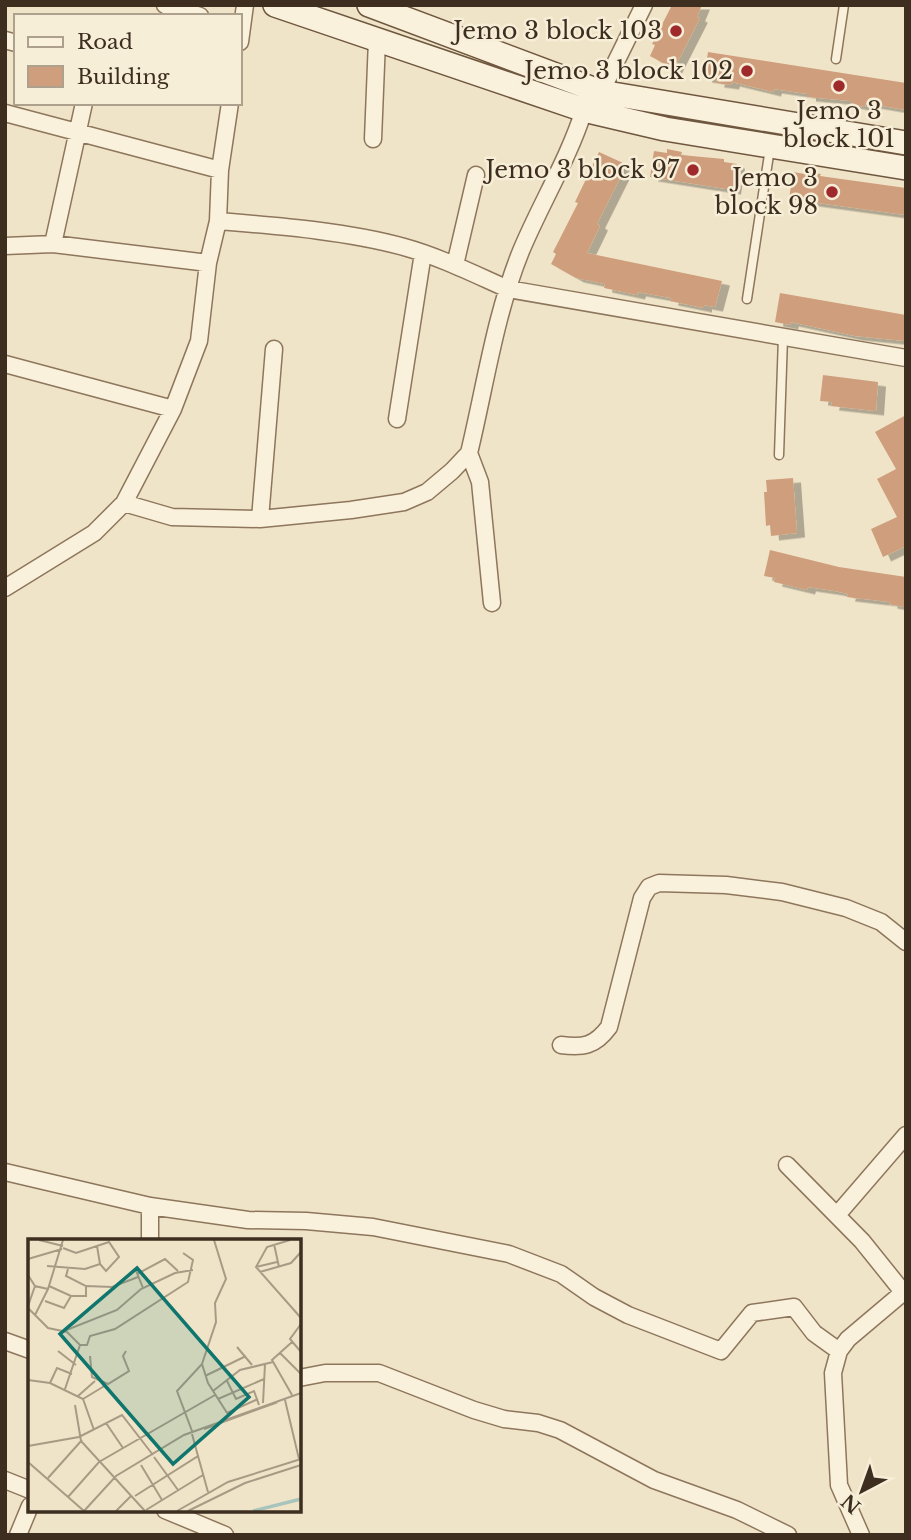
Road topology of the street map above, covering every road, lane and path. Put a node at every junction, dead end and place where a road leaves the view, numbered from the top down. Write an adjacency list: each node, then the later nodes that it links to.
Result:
1 (165, 5): 6 (street)
2 (275, 5): 7 (street)
3 (369, 5): 9 (street)
4 (644, 5): 9 (street)
5 (844, 5): 8 (lane)
6 (194, 14)
7 (377, 40): 13 (street); 17 (street)
8 (836, 59)
9 (601, 92): 10 (street)
10 (667, 104): 15 (street); 18 (street)
11 (83, 105): 16 (street)
12 (230, 105): 21 (street)
13 (584, 110): 15 (street); 29 (street)
14 (5, 113): 16 (street)
15 (665, 129): 19 (street)
16 (76, 134): 21 (street); 24 (street)
17 (373, 139)
18 (906, 143)
19 (771, 145): 20 (street); 30 (lane)
20 (906, 168)
21 (220, 170): 23 (street)
22 (476, 176): 28 (street)
23 (218, 221): 26 (street); 27 (street)
24 (53, 244): 25 (street); 27 (street)
25 (5, 246)
26 (422, 253): 28 (street); 36 (street)
27 (208, 263): 35 (street)
28 (455, 265): 29 (street)
29 (508, 289): 31 (street); 37 (street)
30 (747, 299)
31 (783, 337): 33 (street); 38 (lane)
32 (274, 349): 40 (street)
33 (906, 358)
34 (5, 364): 35 (street)
35 (173, 409): 39 (street)
36 (397, 419)
37 (469, 453): 40 (street); 42 (street)
38 (779, 455)
39 (124, 503): 40 (street); 41 (street)
40 (260, 519)
41 (5, 588)
42 (492, 603)
43 (881, 922): 44 (street); 45 (street); 46 (street)
44 (906, 929)
45 (906, 942)
46 (561, 1045)
47 (906, 1135): 51 (street)
48 (787, 1165): 51 (street)
49 (5, 1172): 50 (street)
50 (150, 1206): 52 (street); 56 (street)
51 (837, 1215): 53 (street)
52 (150, 1239)
53 (904, 1291): 56 (street)
54 (5, 1341): 55 (street)
55 (28, 1349)
56 (839, 1351): 65 (street)
57 (301, 1378): 64 (street)
58 (5, 1479): 59 (street)
59 (28, 1489)
60 (28, 1511): 62 (street)
61 (170, 1512): 63 (street)
62 (18, 1535)
63 (226, 1535)
64 (788, 1535)
65 (861, 1535)

